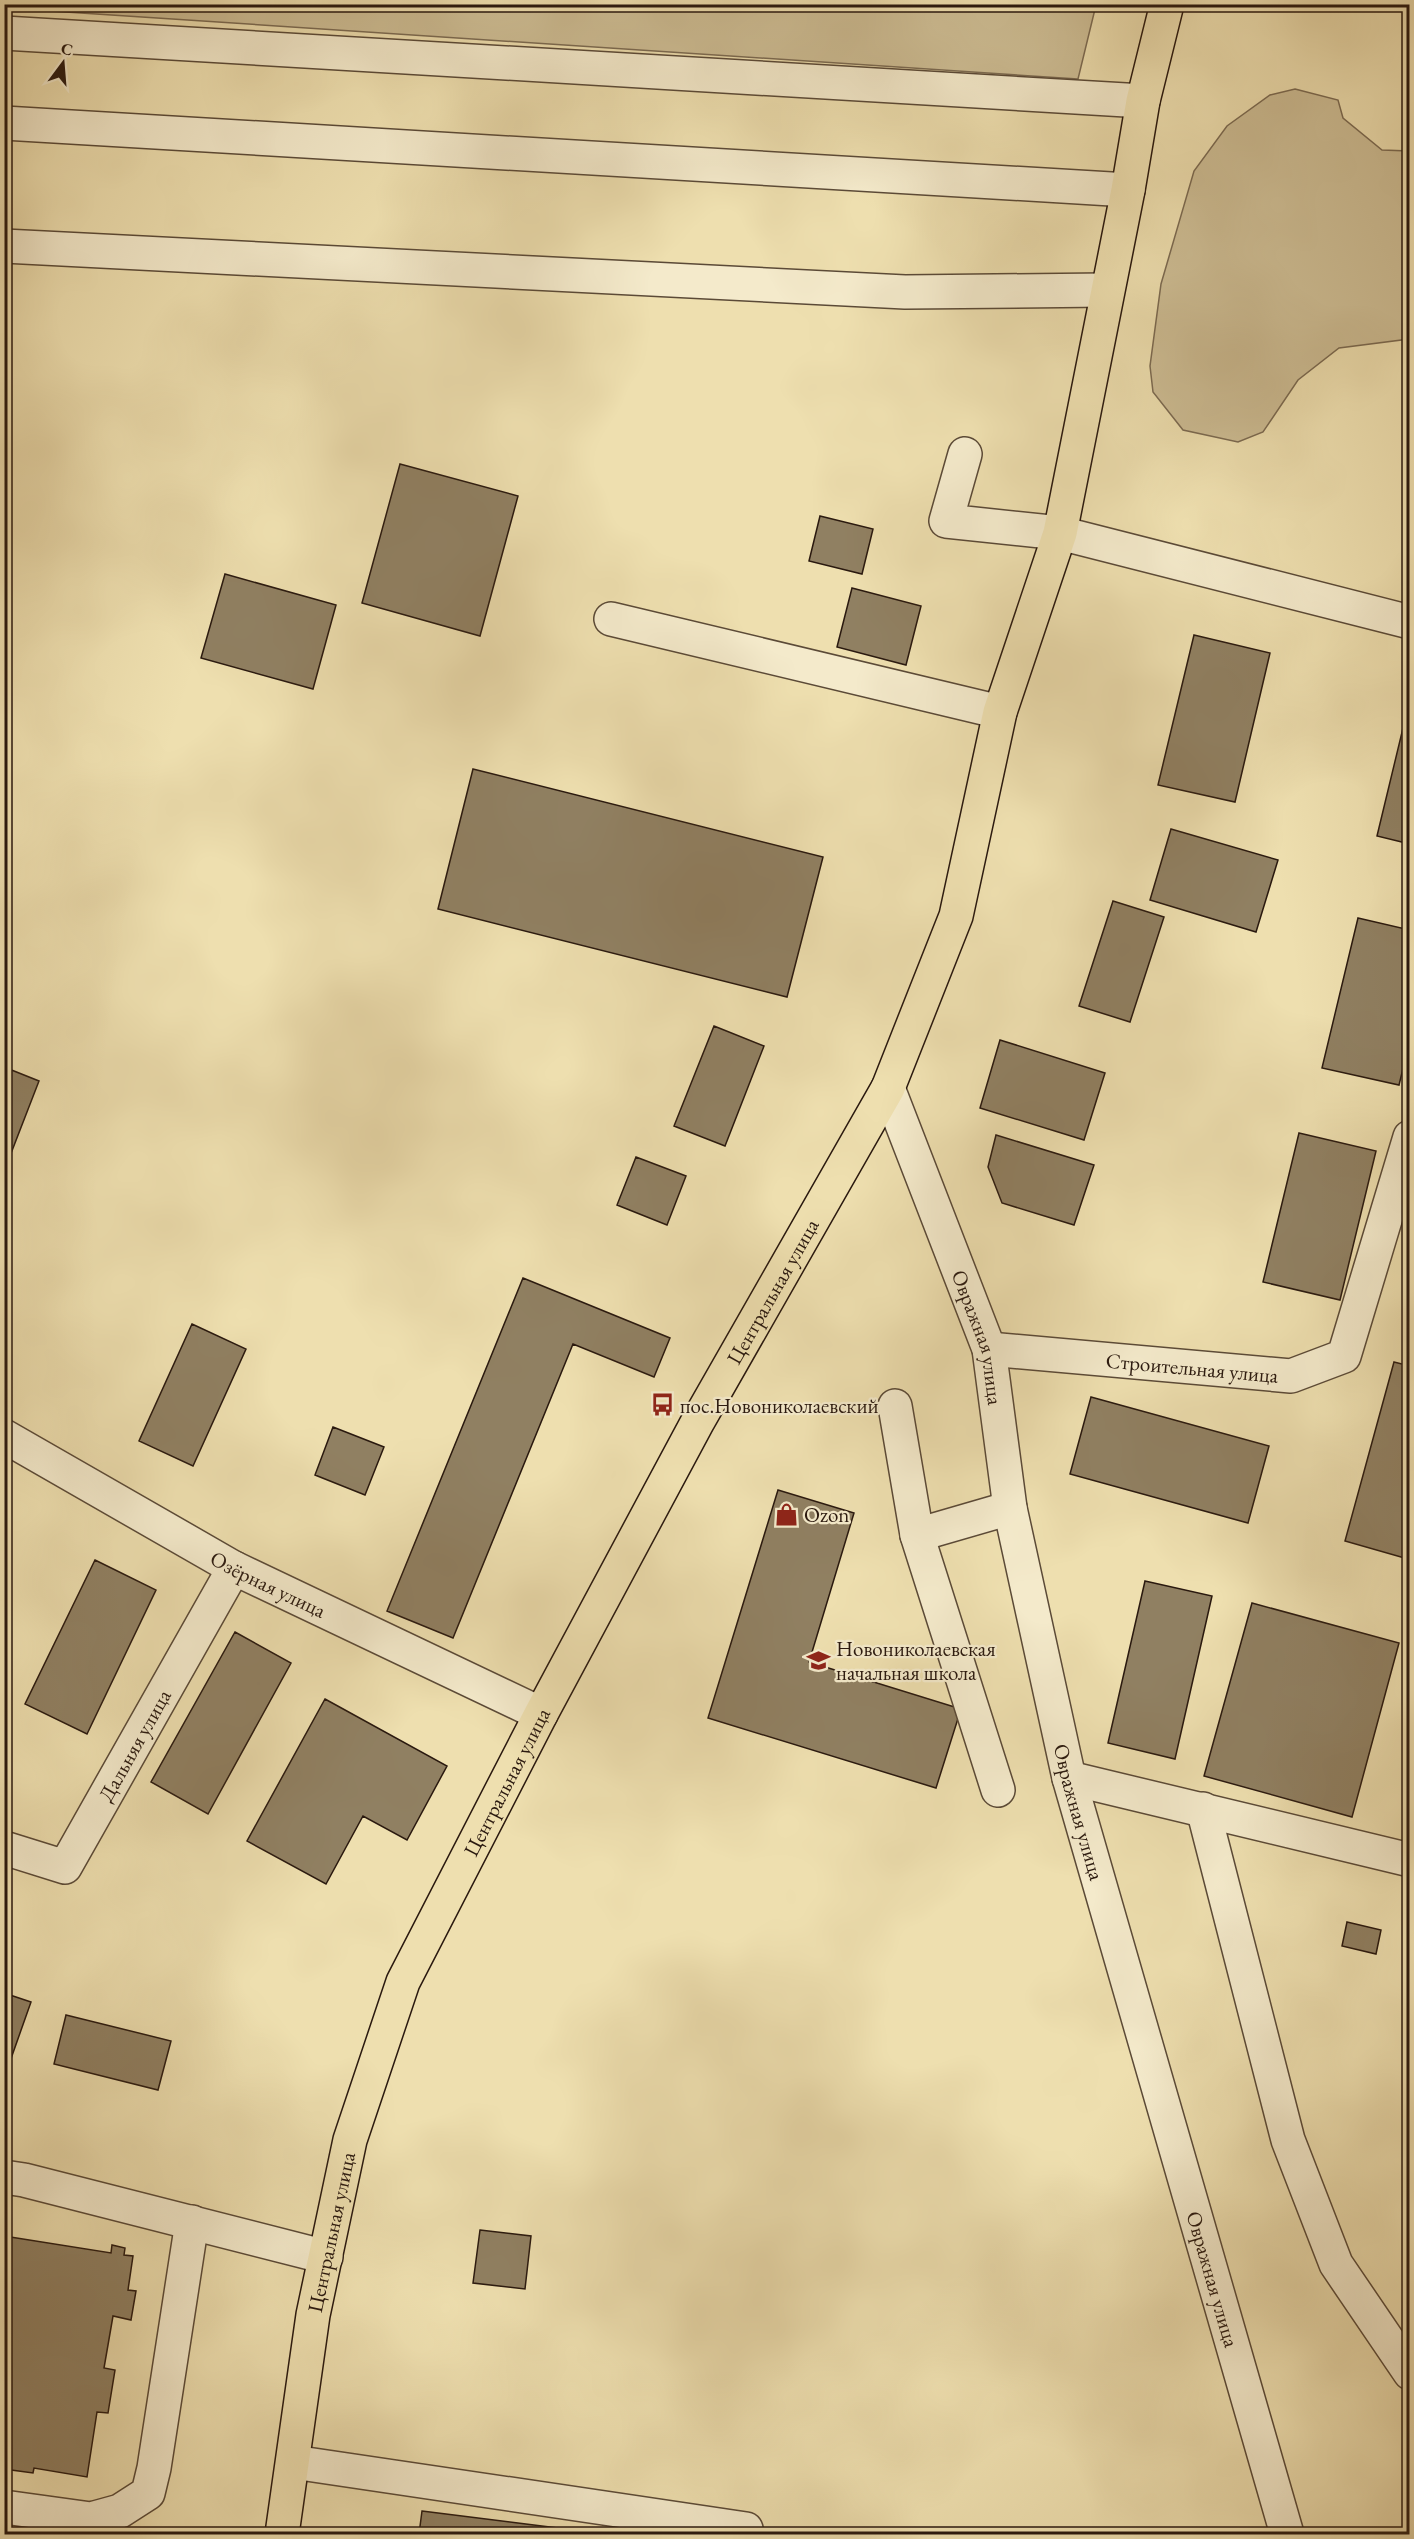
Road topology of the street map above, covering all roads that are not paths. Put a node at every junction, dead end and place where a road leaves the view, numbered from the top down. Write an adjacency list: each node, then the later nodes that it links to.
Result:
1 (1167, 4): 3 (main road, Центральная улица)
2 (4, 33): 3 (street)
3 (1143, 101): 5 (main road, Центральная улица)
4 (4, 123): 5 (street)
5 (1128, 190): 7 (main road, Центральная улица)
6 (4, 246): 7 (street)
7 (1106, 290): 9 (main road, Центральная улица)
8 (965, 454): 9 (street)
9 (1059, 533): 11 (street); 12 (main road, Центральная улица)
10 (611, 619): 12 (street)
11 (1410, 622)
12 (1000, 712): 13 (main road, Центральная улица)
13 (888, 1088): 15 (street, Овражная улица); 21 (main road, Центральная улица)
14 (1410, 1137): 15 (street, Строительная улица)
15 (989, 1349): 18 (street, Овражная улица)
16 (895, 1406): 19 (street)
17 (4, 1436): 20 (street, Озёрная улица)
18 (1010, 1508): 19 (street); 22 (street, Овражная улица)
19 (917, 1535): 23 (street)
20 (234, 1568): 21 (street, Озёрная улица); 25 (street, Дальняя улица)
21 (541, 1714): 29 (main road, Центральная улица)
22 (1069, 1778): 24 (street); 33 (street, Овражная улица)
23 (998, 1790)
24 (1203, 1809): 26 (street); 30 (street)
25 (4, 1848)
26 (1410, 1860)
27 (4, 2177): 28 (street)
28 (192, 2222): 29 (street); 32 (street)
29 (326, 2257): 31 (main road, Центральная улица)
30 (1410, 2373)
31 (293, 2462): 34 (main road, Центральная улица); 35 (street)
32 (4, 2506)
33 (1285, 2533)
34 (282, 2535)
35 (745, 2535)

